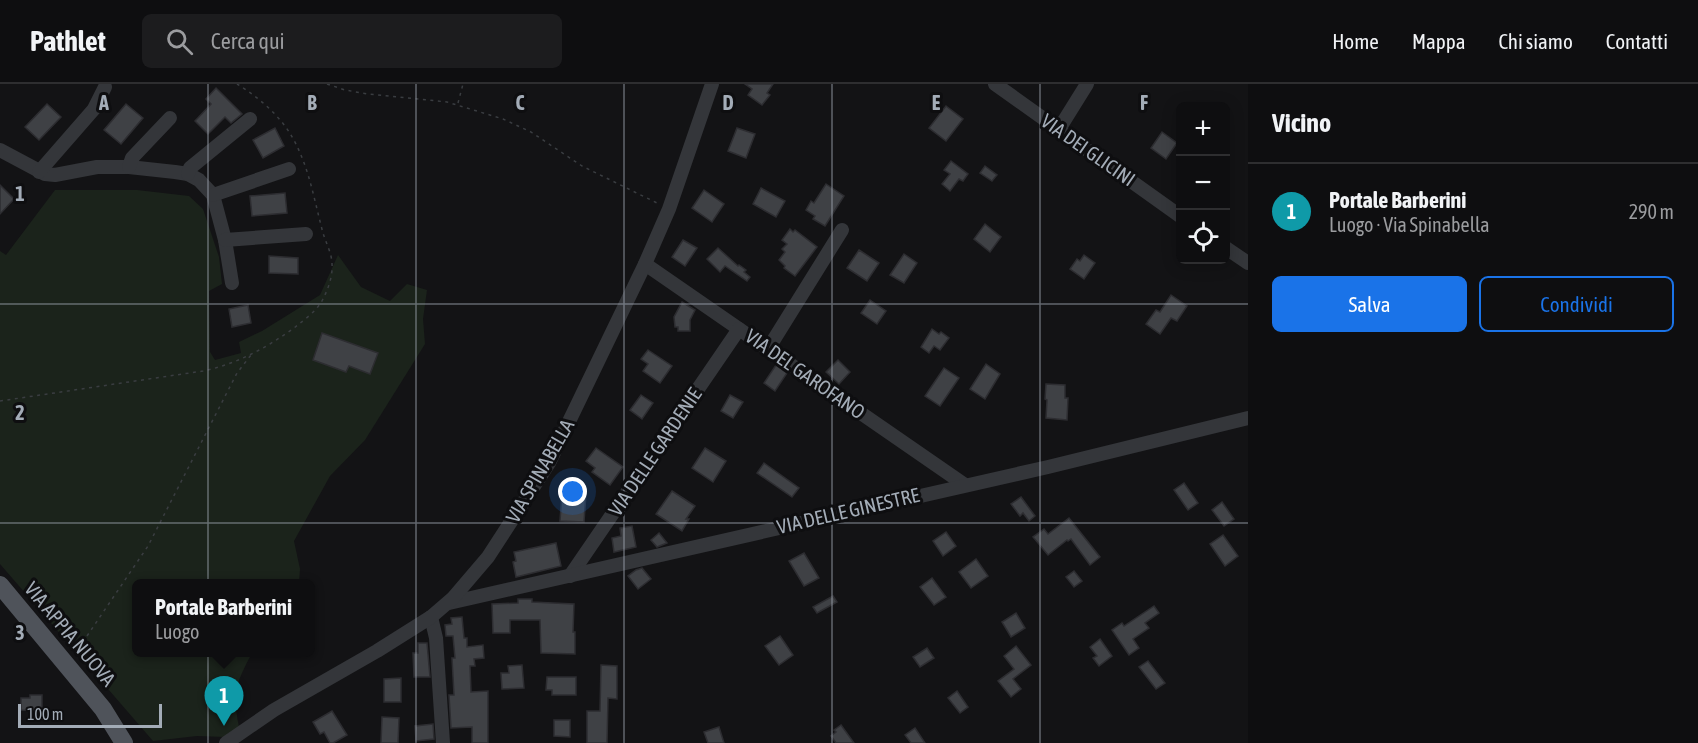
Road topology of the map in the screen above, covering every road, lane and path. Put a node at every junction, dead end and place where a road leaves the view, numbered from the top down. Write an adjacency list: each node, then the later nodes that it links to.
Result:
1 (327, 84): 7 (path)
2 (463, 84): 7 (path)
3 (712, 84): 17 (street, VIA SPINABELLA)
4 (995, 84): 10 (street, VIA DEI GLICINI)
5 (1087, 84): 10 (street)
6 (105, 87): 14 (street)
7 (457, 104): 17 (path)
8 (170, 118): 12 (street)
9 (250, 119): 15 (street)
10 (1059, 129): 18 (street, VIA DEI GLICINI)
11 (0, 150): 14 (street)
12 (129, 167): 14 (street); 15 (street)
13 (289, 169): 16 (street)
14 (39, 172)
15 (188, 174): 16 (street)
16 (213, 195): 21 (street)
17 (669, 209): 24 (street, VIA SPINABELLA)
18 (1176, 213)
19 (842, 230): 27 (street)
20 (306, 234): 21 (street)
21 (225, 240): 25 (street)
22 (1230, 251): 23 (street)
23 (1248, 263)
24 (645, 264): 26 (street, VIA DEL GAROFANO); 34 (street, VIA SPINABELLA)
25 (232, 283)
26 (739, 329): 27 (street, VIA DEL GAROFANO); 31 (street, VIA DELLE GARDENIE)
27 (768, 349): 30 (street, VIA DEL GAROFANO)
28 (252, 355): 36 (path)
29 (1248, 418): 30 (street, VIA DELLE GINESTRE)
30 (965, 484): 31 (street, VIA DELLE GINESTRE)
31 (570, 576): 34 (street, VIA DELLE GINESTRE)
32 (0, 585): 37 (main road, VIA APPIA NUOVA)
33 (0, 603): 37 (main road, VIA APPIA NUOVA)
34 (448, 604): 35 (street, VIA SPINABELLA)
35 (431, 617): 38 (street, VIA SPINABELLA); 39 (street)
36 (87, 636)
37 (124, 743)
38 (226, 743)
39 (443, 743)

